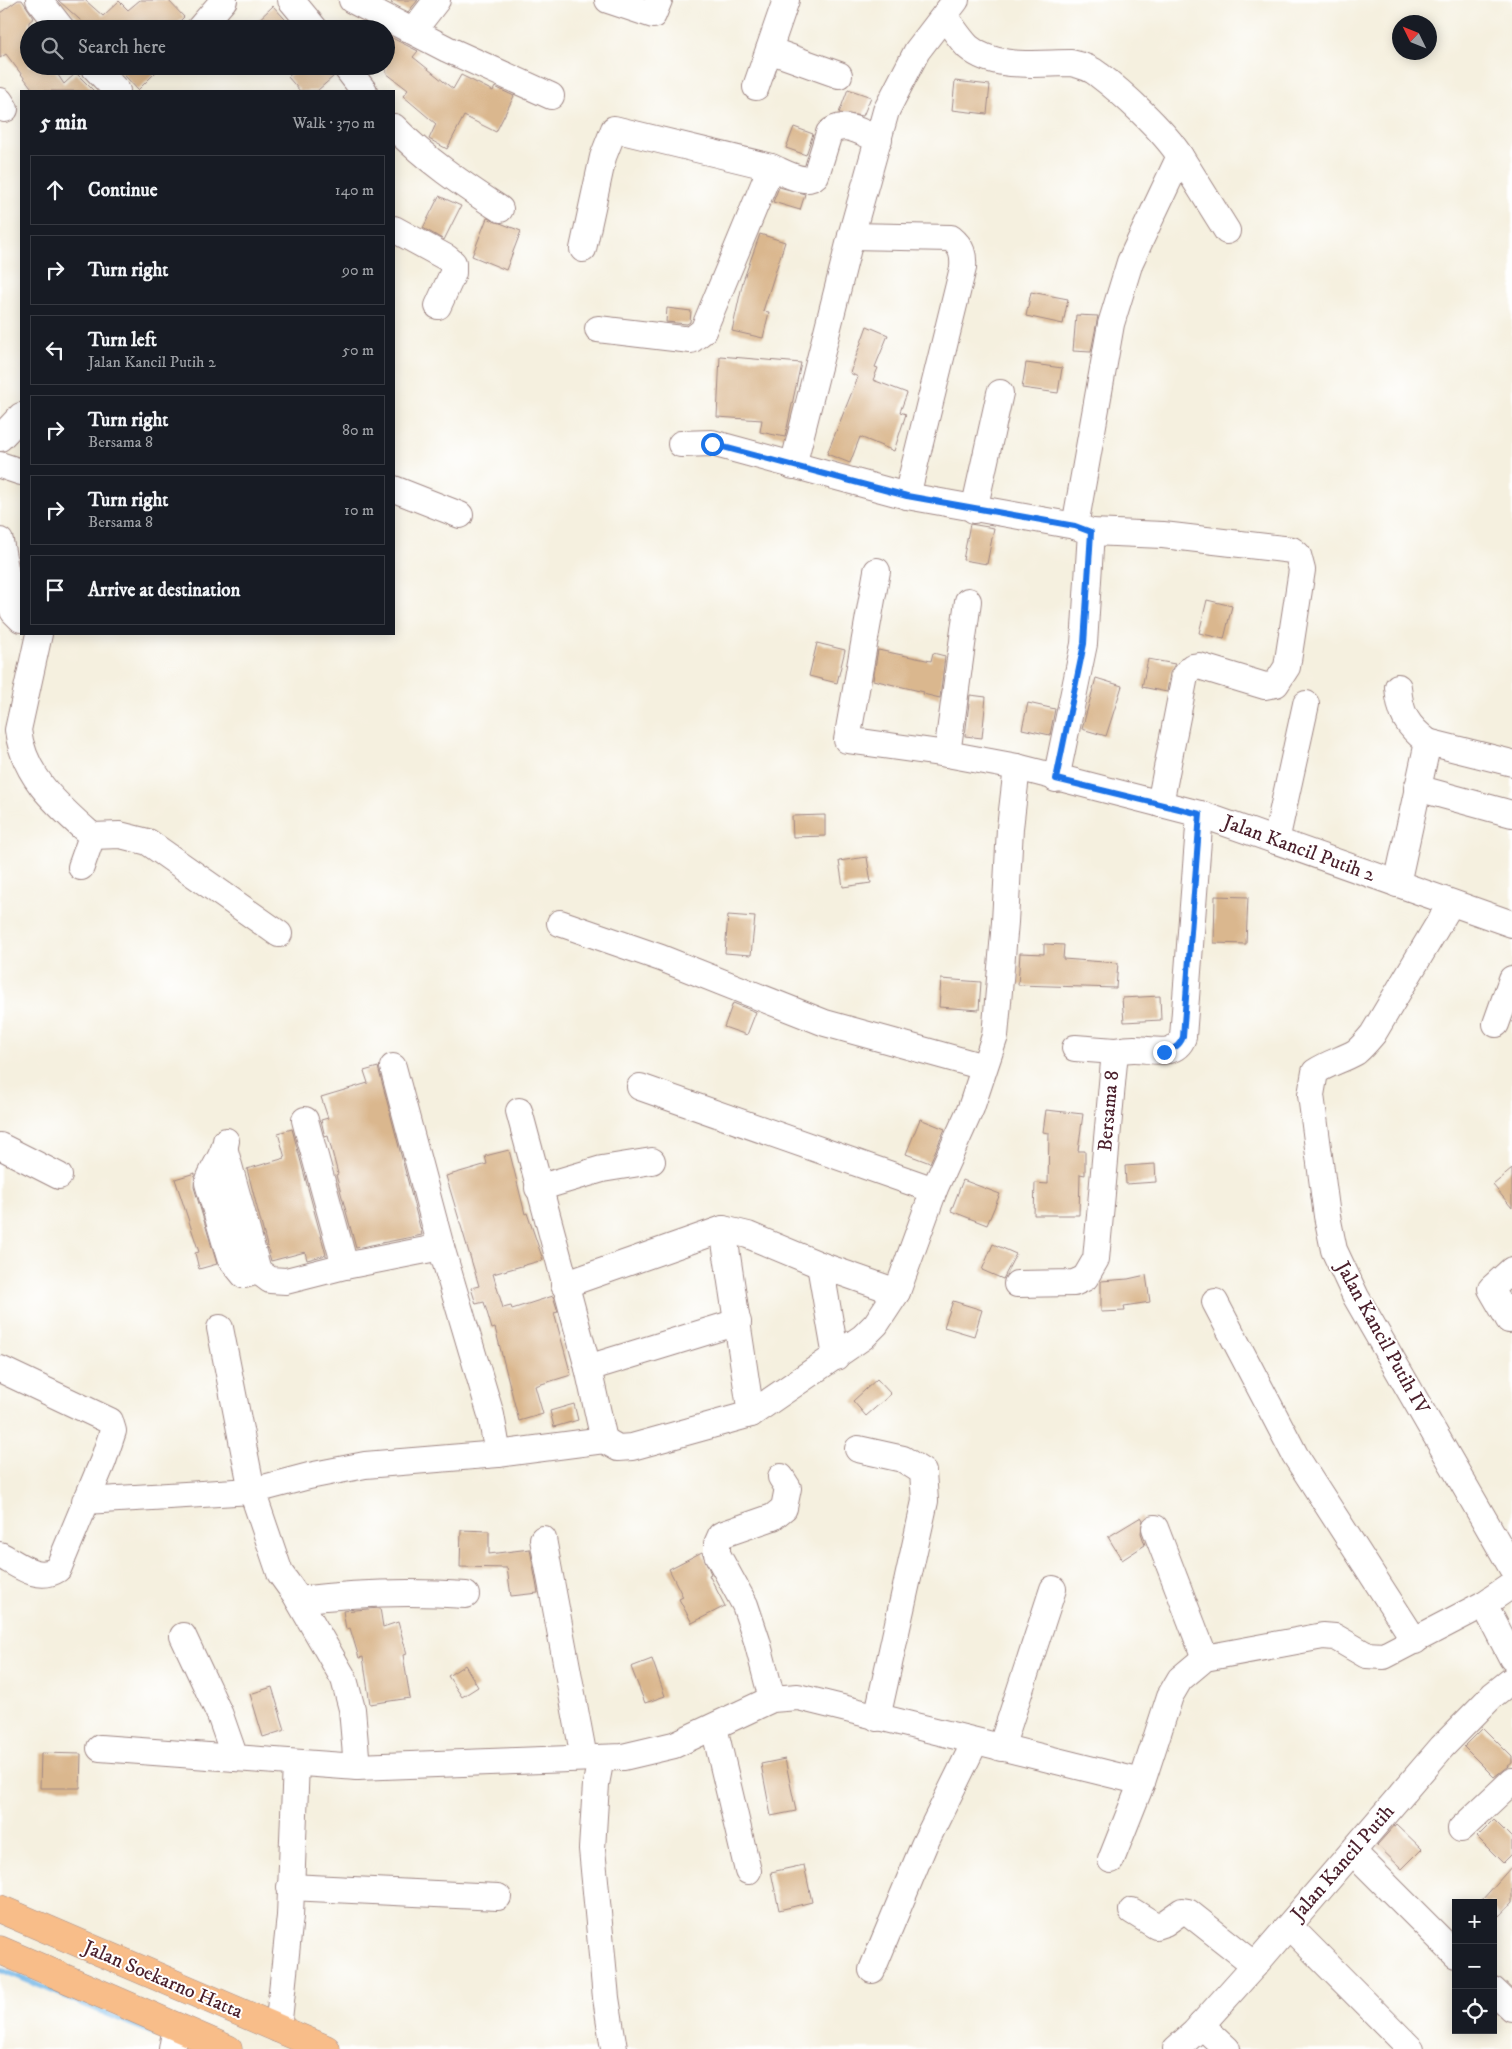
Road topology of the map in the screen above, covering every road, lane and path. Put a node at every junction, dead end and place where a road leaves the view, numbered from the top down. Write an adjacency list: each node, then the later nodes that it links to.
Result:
1 (224, 0): 11 (street)
2 (291, 0): 12 (street)
3 (352, 0): 13 (street)
4 (437, 0): 15 (street)
5 (608, 0): 6 (street)
6 (659, 0)
7 (786, 0): 16 (street)
8 (45, 2): 10 (street)
9 (950, 8): 25 (street); 26 (street)
10 (56, 20)
11 (207, 20)
12 (308, 20)
13 (391, 20)
14 (395, 22): 15 (street)
15 (413, 31): 23 (street)
16 (768, 50): 19 (street); 20 (street)
17 (102, 75): 21 (street)
18 (352, 75): 22 (street)
19 (839, 75)
20 (756, 87)
21 (116, 90)
22 (363, 90)
23 (551, 96)
24 (395, 128): 28 (street)
25 (878, 140): 27 (street); 31 (street)
26 (1180, 156): 30 (street); 46 (street)
27 (770, 167): 32 (street); 34 (street)
28 (500, 209)
29 (395, 230): 33 (street)
30 (1227, 232)
31 (851, 236): 40 (street); 43 (street)
32 (583, 249)
33 (438, 306)
34 (598, 329)
35 (1000, 393): 44 (street)
36 (20, 417): 37 (street)
37 (0, 438)
38 (681, 444): 40 (street)
39 (0, 465): 41 (street)
40 (793, 466): 43 (street)
41 (20, 472)
42 (395, 489): 45 (street)
43 (907, 496): 44 (street)
44 (974, 510): 46 (street)
45 (460, 515)
46 (1083, 529): 59 (street); 61 (street)
47 (0, 541): 49 (street)
48 (877, 571): 56 (street, Jalan Kancil Putih 2)
49 (4, 590): 51 (street)
50 (968, 601): 56 (street)
51 (20, 618)
52 (39, 635): 64 (street)
53 (1398, 687): 55 (street)
54 (1306, 704): 65 (street)
55 (1428, 742): 57 (street); 60 (street)
56 (946, 754): 58 (street, Jalan Kancil Putih 2)
57 (1512, 763)
58 (1017, 767): 59 (street, Jalan Kancil Putih 2); 77 (street)
59 (1056, 779): 61 (street, Jalan Kancil Putih 2)
60 (1417, 788): 63 (street); 67 (street)
61 (1160, 804): 62 (street, Jalan Kancil Putih 2)
62 (1200, 814): 65 (street, Jalan Kancil Putih 2); 75 (street, Bersama 8)
63 (1512, 814)
64 (92, 836): 66 (street); 71 (street)
65 (1276, 841): 67 (street, Jalan Kancil Putih 2)
66 (81, 866)
67 (1397, 884): 68 (street, Jalan Kancil Putih 2)
68 (1451, 903): 70 (street, Jalan Kancil Putih 2); 112 (street, Jalan Kancil Putih IV)
69 (560, 923): 77 (street)
70 (1512, 924)
71 (278, 934)
72 (1512, 979): 73 (street)
73 (1496, 1024)
74 (1075, 1048): 75 (street)
75 (1115, 1051): 92 (street, Bersama 8)
76 (393, 1066): 88 (street)
77 (984, 1067): 86 (street)
78 (640, 1087): 86 (street)
79 (519, 1111): 85 (street)
80 (305, 1120): 90 (street)
81 (226, 1142): 90 (street)
82 (0, 1146): 84 (street)
83 (652, 1161): 85 (street)
84 (59, 1176)
85 (538, 1188): 93 (street)
86 (934, 1190): 94 (street)
87 (723, 1229): 89 (street); 93 (street); 97 (street)
88 (441, 1247): 90 (street); 105 (street)
89 (820, 1265): 94 (street); 99 (street)
90 (345, 1266)
91 (1512, 1270): 96 (street)
92 (1017, 1284)
93 (564, 1285): 100 (street)
94 (897, 1292): 99 (street)
95 (1215, 1302): 119 (street)
96 (1509, 1320)
97 (738, 1322): 100 (street); 102 (street)
98 (220, 1328): 107 (street)
99 (836, 1357): 102 (street)
100 (588, 1368): 103 (street)
101 (0, 1369): 108 (street)
102 (751, 1414): 103 (street)
103 (604, 1440): 105 (street)
104 (858, 1449): 124 (street)
105 (498, 1454): 107 (street)
106 (781, 1477): 123 (street)
107 (252, 1491): 108 (street); 116 (street)
108 (85, 1501): 111 (street)
109 (1156, 1528): 120 (street)
110 (543, 1539): 130 (street)
111 (0, 1555)
112 (1512, 1568)
113 (1512, 1585): 117 (street)
114 (1053, 1589): 128 (street)
115 (466, 1595): 116 (street)
116 (299, 1600): 132 (street)
117 (1484, 1604): 119 (street); 121 (street)
118 (183, 1636): 129 (street)
119 (1415, 1641): 120 (street)
120 (1205, 1658): 134 (street)
121 (1512, 1658)
122 (1512, 1680): 136 (street, Jalan Kancil Putih)
123 (772, 1699): 124 (street); 125 (street)
124 (877, 1718): 126 (street)
125 (714, 1727): 130 (street); 138 (street)
126 (975, 1742): 128 (street); 147 (street)
127 (100, 1748): 129 (street)
128 (1001, 1748): 134 (street)
129 (235, 1758): 131 (street)
130 (592, 1758): 132 (street); 155 (street)
131 (296, 1763): 132 (street); 139 (street)
132 (357, 1767)
133 (1512, 1780): 135 (street)
134 (1142, 1782): 137 (street)
135 (1461, 1829)
136 (1353, 1852): 143 (street, Jalan Kancil Putih); 145 (street)
137 (1111, 1860)
138 (748, 1871)
139 (290, 1886): 140 (street); 151 (street)
140 (498, 1897)
141 (0, 1909): 151 (highway, Jalan Soekarno Hatta)
142 (1132, 1911): 146 (street)
143 (1289, 1926): 146 (street, Jalan Kancil Putih); 158 (street)
144 (0, 1950): 152 (highway, Jalan Soekarno Hatta)
145 (1452, 1951)
146 (1255, 1965): 150 (street, Jalan Kancil Putih)
147 (872, 1970)
148 (1497, 1994): 149 (street)
149 (1512, 2008)
150 (1201, 2025): 156 (street, Jalan Kancil Putih); 157 (street)
151 (278, 2029): 154 (highway, Jalan Soekarno Hatta)
152 (174, 2038): 153 (highway, Jalan Soekarno Hatta)
153 (228, 2049)
154 (326, 2049)
155 (614, 2049)
156 (1176, 2049)
157 (1227, 2049)
158 (1411, 2049)

